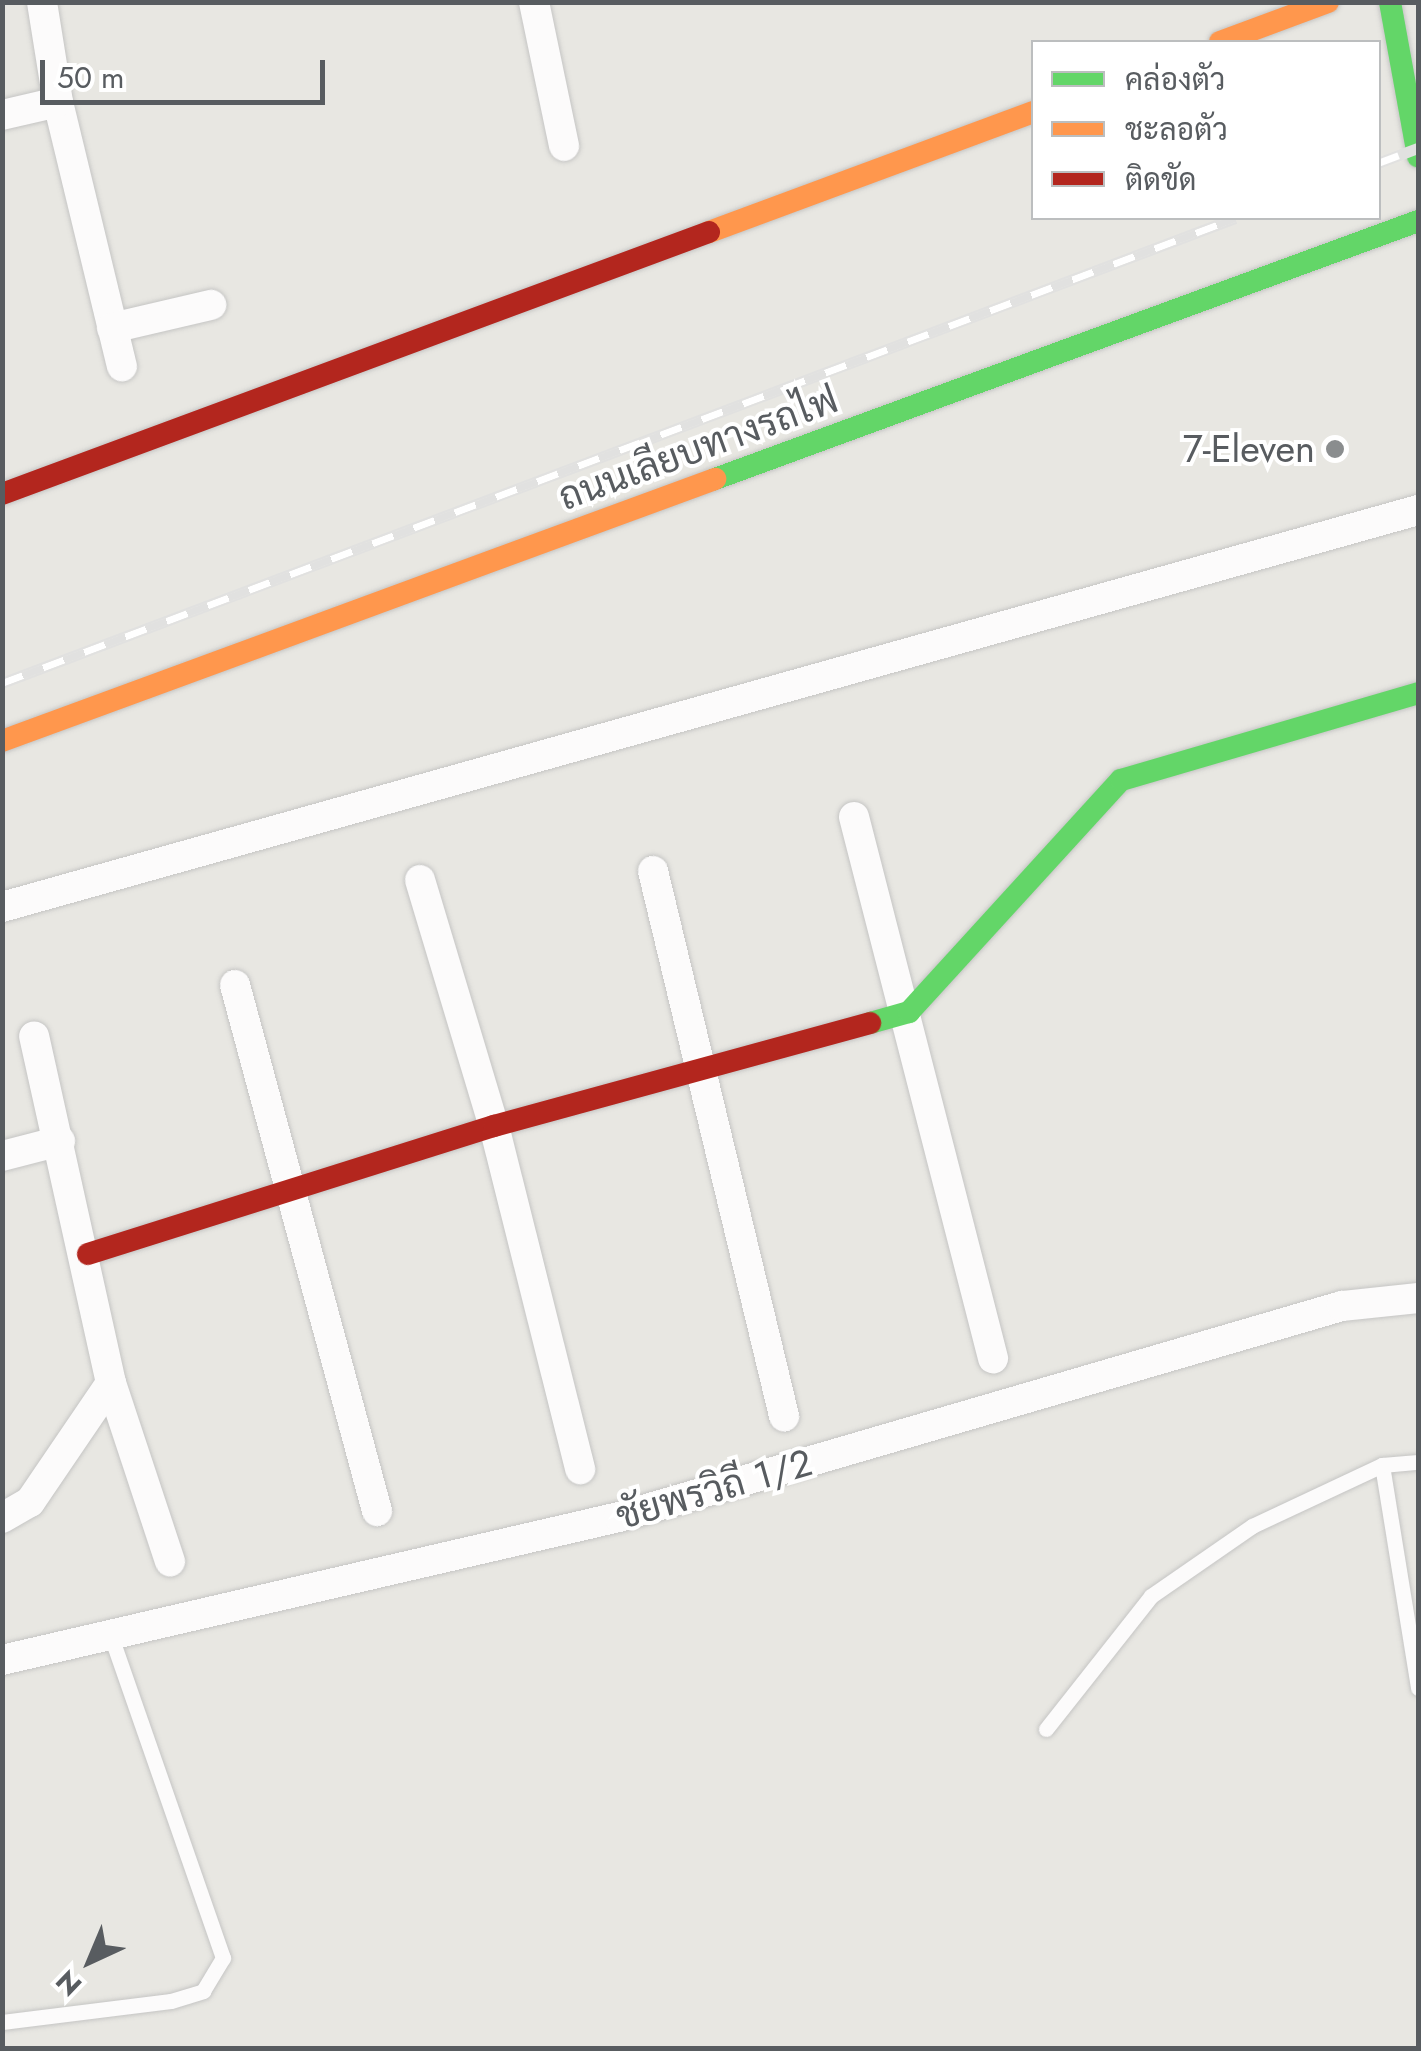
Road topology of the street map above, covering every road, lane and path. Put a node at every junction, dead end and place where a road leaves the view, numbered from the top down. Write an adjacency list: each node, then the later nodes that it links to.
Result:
1 (42, 2): 6 (street)
2 (534, 2): 9 (street)
3 (1328, 2): 5 (street)
4 (1390, 2): 10 (street)
5 (1225, 40)
6 (58, 102): 8 (street); 13 (street)
7 (1031, 113): 15 (street)
8 (2, 115)
9 (564, 146)
10 (1418, 156)
11 (1418, 221): 18 (street, ถนนเลียบทางรถไฟ)
12 (211, 305): 13 (street)
13 (112, 328): 14 (street)
14 (122, 366)
15 (2, 494)
16 (1418, 510): 22 (street)
17 (1418, 693): 24 (street)
18 (2, 742)
19 (854, 817): 24 (street)
20 (653, 872): 26 (street)
21 (420, 880): 27 (street)
22 (2, 907)
23 (236, 985): 30 (street)
24 (909, 1012): 26 (street); 33 (street)
25 (34, 1036): 28 (street)
26 (701, 1073): 27 (street); 35 (street)
27 (494, 1126): 30 (street); 38 (street)
28 (60, 1140): 29 (street); 31 (street)
29 (2, 1156)
30 (292, 1190): 31 (street); 39 (street)
31 (88, 1254): 34 (street)
32 (1418, 1298): 42 (street, ชัยพรวิถี 1/2)
33 (993, 1358)
34 (111, 1382): 40 (street); 41 (street)
35 (784, 1416)
36 (1418, 1462): 37 (lane)
37 (1382, 1465): 44 (lane); 45 (lane)
38 (580, 1469)
39 (377, 1511)
40 (2, 1518)
41 (170, 1561)
42 (111, 1636): 43 (street, ชัยพรวิถี 1/2); 46 (lane)
43 (2, 1660)
44 (1418, 1688)
45 (1046, 1729)
46 (2, 2022)

